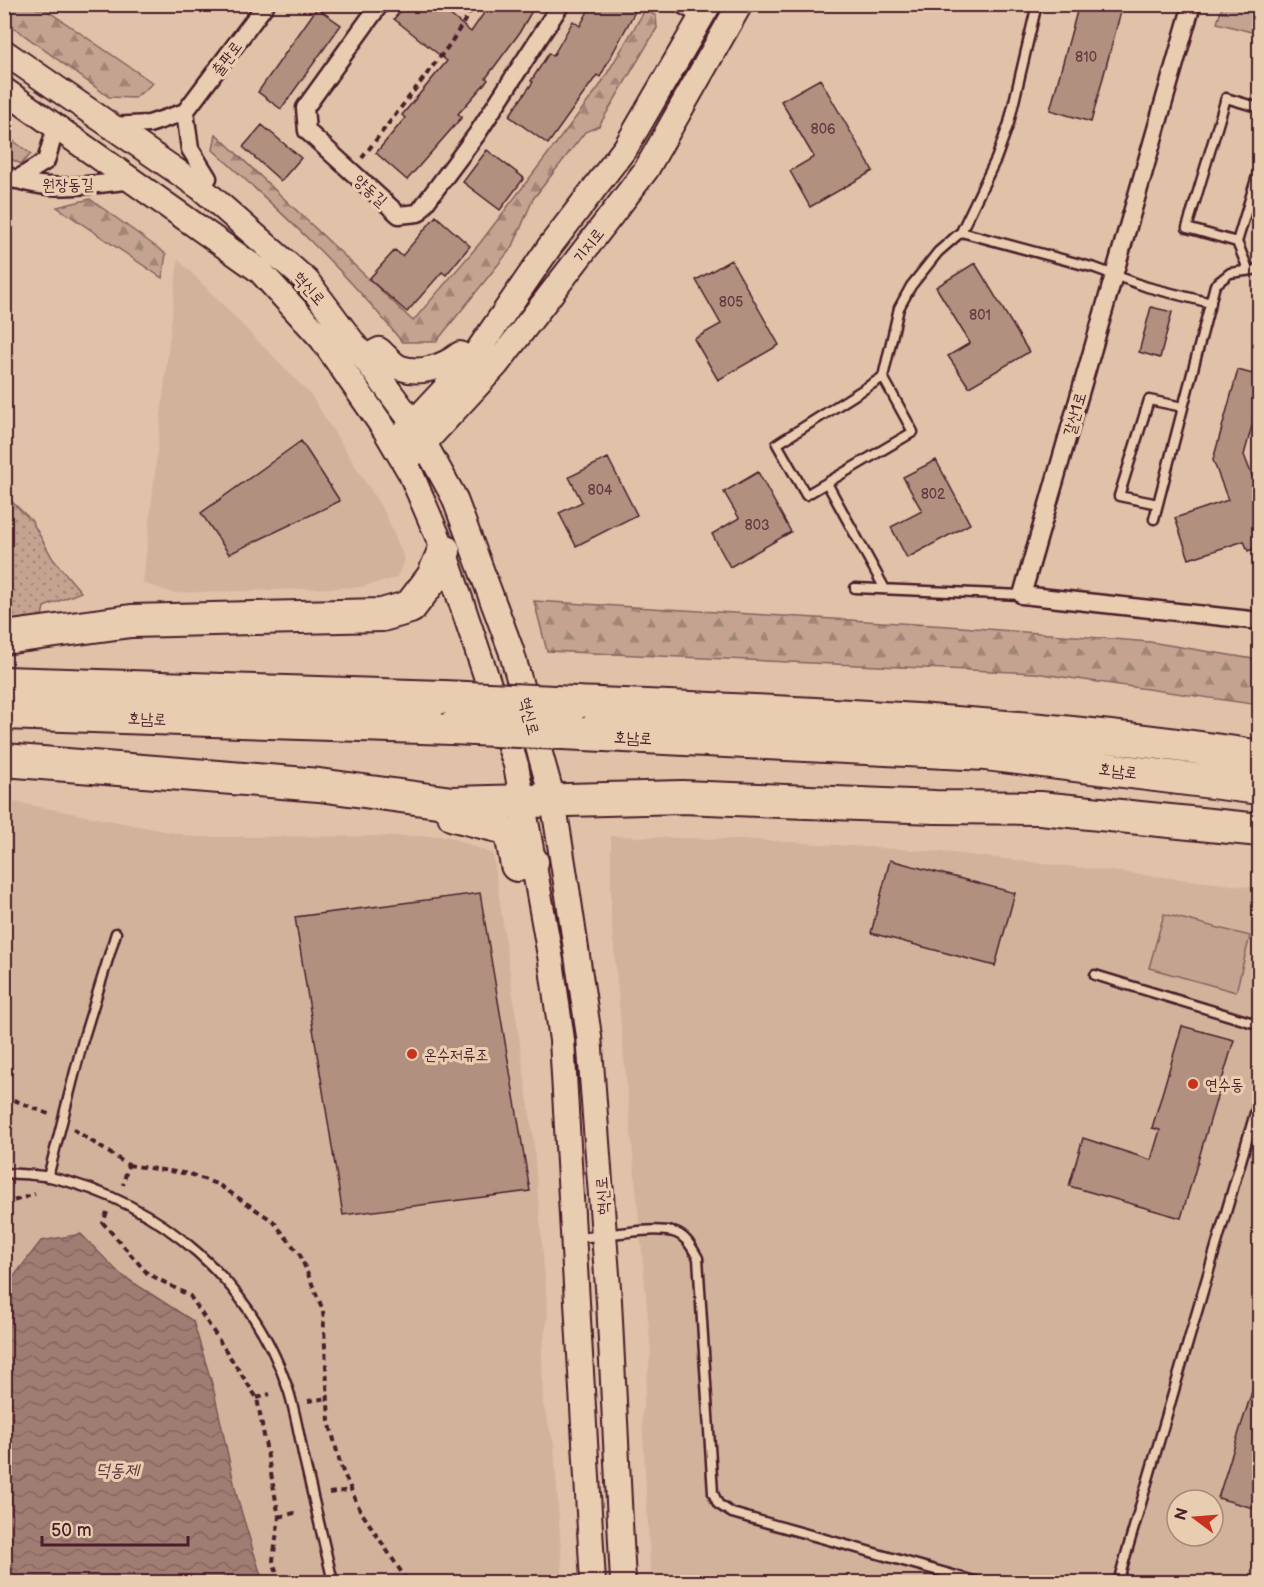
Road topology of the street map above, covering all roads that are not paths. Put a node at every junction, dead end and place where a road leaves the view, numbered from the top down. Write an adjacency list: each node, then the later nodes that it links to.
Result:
1 (266, 4): 12 (street, 출판로)
2 (380, 4): 3 (street, 양동길)
3 (561, 4)
4 (681, 4): 8 (street)
5 (740, 4): 29 (main road, 기지로)
6 (1037, 4): 19 (lane)
7 (1192, 4): 23 (street, 갈산1로)
8 (705, 10): 26 (main road, 기지로)
9 (4, 52): 13 (main road, 혁신로)
10 (4, 90): 14 (main road, 혁신로)
11 (1260, 108): 20 (lane)
12 (185, 112): 13 (street); 18 (street)
13 (109, 126): 18 (main road, 혁신로)
14 (56, 127): 16 (street); 17 (main road, 혁신로)
15 (1260, 166): 20 (lane)
16 (10, 177): 17 (street, 원장동길)
17 (134, 180): 31 (main road, 혁신로)
18 (201, 188): 25 (main road, 혁신로)
19 (961, 232): 23 (lane); 27 (lane)
20 (1237, 242): 21 (lane)
21 (1248, 269): 22 (lane); 24 (lane)
22 (1260, 269)
23 (1114, 276): 24 (lane); 39 (street, 갈산1로)
24 (1211, 303): 28 (lane)
25 (366, 357): 26 (main road); 30 (main road, 혁신로)
26 (470, 362): 30 (main road, 기지로)
27 (883, 377): 33 (lane); 33 (lane)
28 (1183, 407): 34 (lane); 34 (lane)
29 (457, 409): 30 (main road, 기지로); 32 (main road)
30 (419, 433): 31 (main road, 기지로); 32 (main road, 혁신로)
31 (399, 454): 36 (main road, 혁신로)
32 (442, 477): 47 (main road, 혁신로)
33 (828, 485): 38 (lane)
34 (1158, 504): 35 (lane)
35 (1154, 519)
36 (444, 551): 41 (highway); 47 (main road, 혁신로)
37 (855, 588): 38 (lane)
38 (885, 589): 39 (lane)
39 (1022, 595): 40 (street)
40 (1260, 621)
41 (4, 638)
42 (4, 683): 44 (highway, 호남로, bridge)
43 (4, 713): 46 (highway, 호남로, bridge)
44 (1260, 758)
45 (4, 760): 48 (highway)
46 (1260, 788)
47 (538, 801): 48 (highway); 49 (highway); 50 (main road, 혁신로); 57 (main road, 혁신로)
48 (452, 803): 50 (highway)
49 (1260, 830)
50 (532, 862): 58 (main road, 혁신로)
51 (116, 933): 56 (lane)
52 (1095, 975): 53 (lane)
53 (1260, 1025)
54 (1260, 1096): 63 (lane)
55 (4, 1173): 56 (lane)
56 (48, 1177): 59 (lane)
57 (605, 1236): 58 (lane); 61 (main road, 혁신로); 62 (lane)
58 (573, 1238): 60 (main road, 혁신로)
59 (333, 1582)
60 (593, 1582)
61 (623, 1582)
62 (978, 1582)
63 (1118, 1582)

